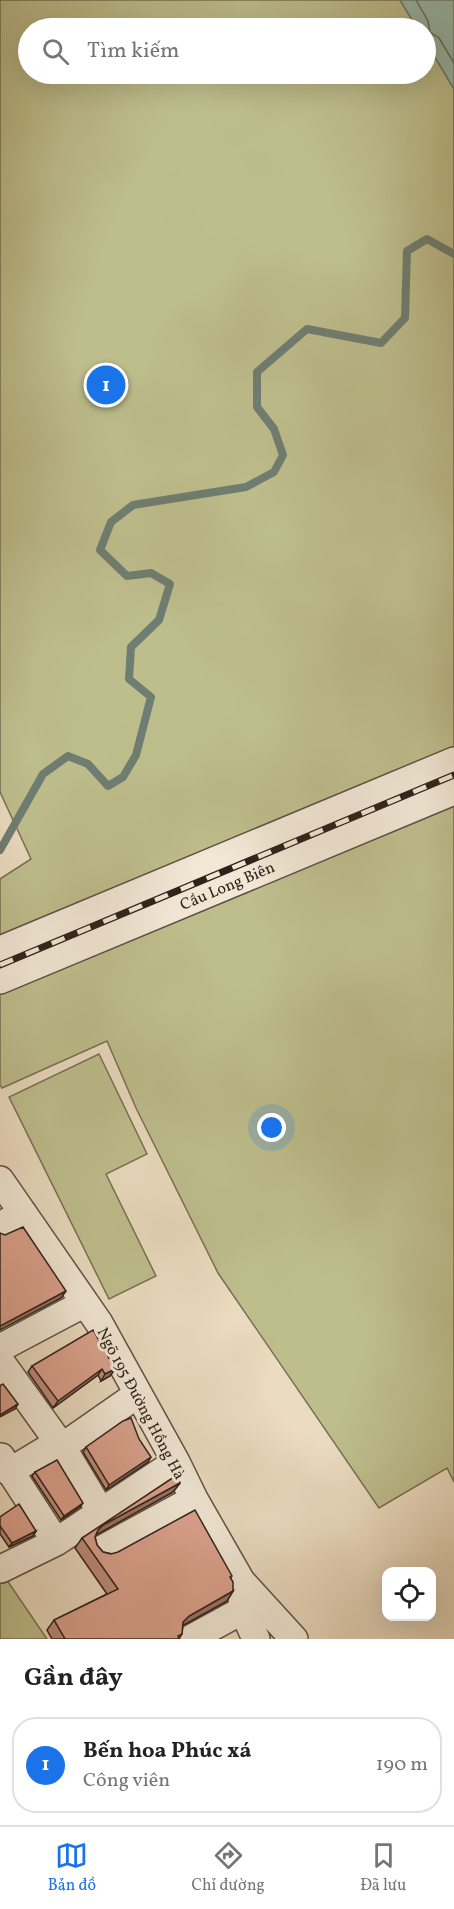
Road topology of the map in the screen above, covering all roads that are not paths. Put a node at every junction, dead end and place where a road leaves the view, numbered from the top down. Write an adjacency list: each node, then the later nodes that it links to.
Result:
1 (454, 761): 3 (street, Cầu Long Biên)
2 (454, 791): 4 (street, Cầu Long Biên)
3 (0, 950)
4 (0, 980)
5 (0, 1180): 6 (street, Ngõ 195 Đường Hồng Hà)
6 (11, 1220): 7 (street, Ngõ 195 Đường Hồng Hà)
7 (86, 1303): 8 (street); 10 (street, Ngõ 195 Đường Hồng Hà)
8 (0, 1348)
9 (0, 1361): 11 (street)
10 (138, 1394): 11 (street); 12 (street, Ngõ 195 Đường Hồng Hà)
11 (62, 1447): 13 (street); 15 (street)
12 (176, 1462): 14 (street, Ngõ 195 Đường Hồng Hà); 15 (street)
13 (5, 1464): 16 (street)
14 (194, 1498): 17 (street); 19 (street, Ngõ 195 Đường Hồng Hà)
15 (101, 1512): 16 (street)
16 (56, 1542): 18 (street)
17 (104, 1548)
18 (1, 1569)
19 (241, 1581): 20 (street, Ngõ 195 Đường Hồng Hà); 23 (street)
20 (243, 1610): 21 (street); 22 (street, Ngõ 195 Đường Hồng Hà)
21 (190, 1639)
22 (256, 1639)
23 (294, 1639)

